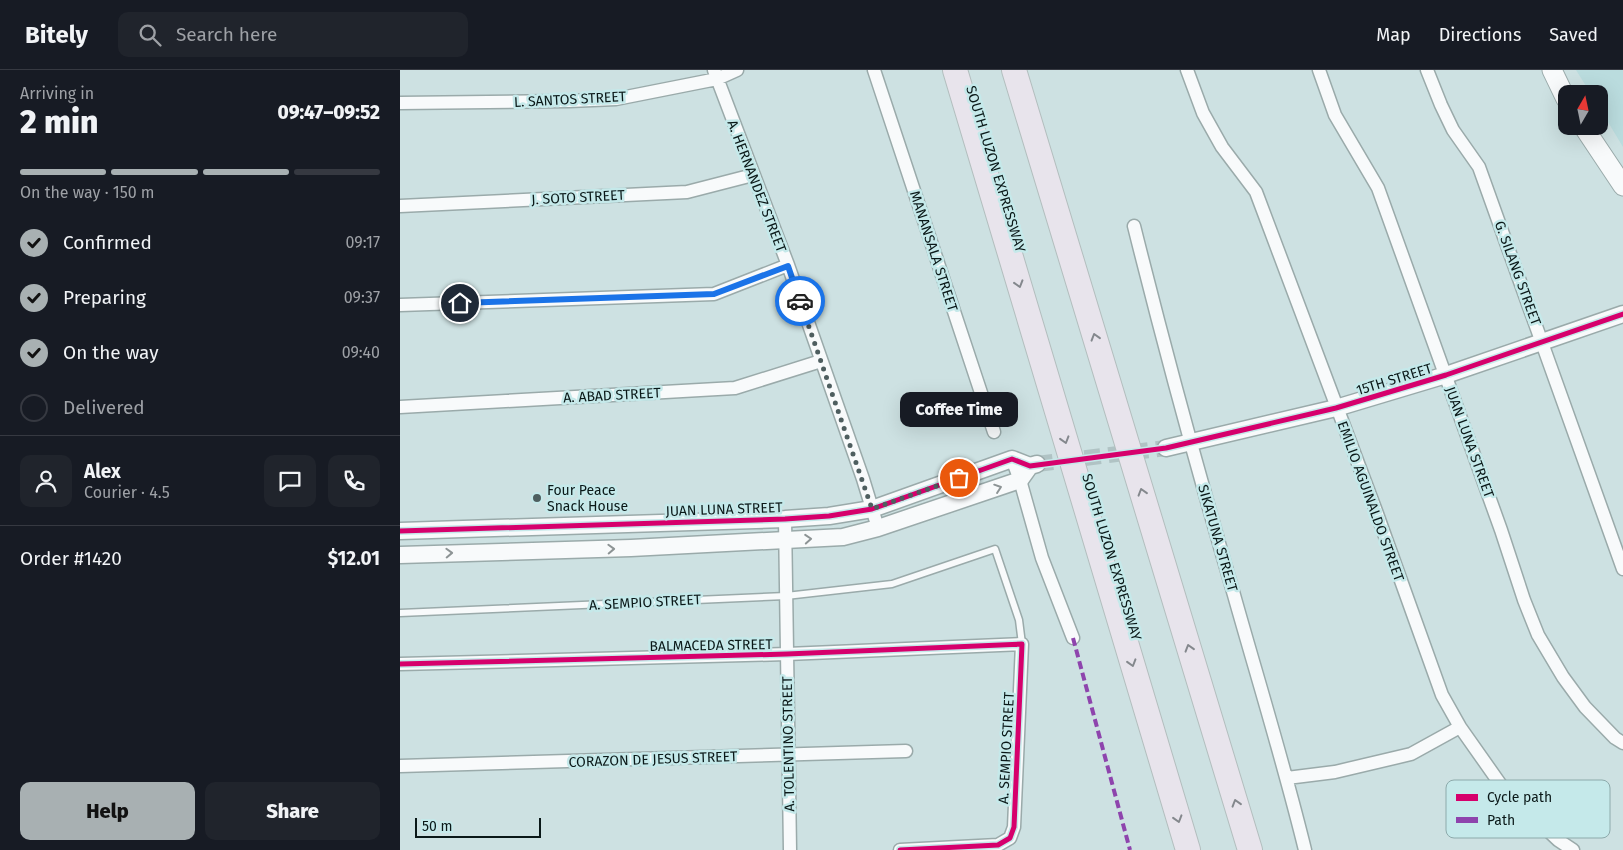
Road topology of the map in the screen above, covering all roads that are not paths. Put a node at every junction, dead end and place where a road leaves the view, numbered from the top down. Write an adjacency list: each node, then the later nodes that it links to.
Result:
1 (737, 70): 9 (street, L. SANTOS STREET)
2 (874, 70): 25 (street, MANANSALA STREET)
3 (955, 70): 53 (highway, SOUTH LUZON EXPRESSWAY, one-way to 53)
4 (1014, 70): 54 (highway, one-way to 4)
5 (1187, 70): 24 (street, EMILIO AGUINALDO STREET)
6 (1319, 70): 22 (street, JUAN LUNA STREET)
7 (1427, 70): 20 (street, G. SILANG STREET)
8 (1552, 70): 10 (main road)
9 (716, 75): 11 (street, L. SANTOS STREET); 13 (street, A. HERNANDEZ STREET)
10 (1559, 85)
11 (400, 103)
12 (1589, 135): 14 (main road)
13 (753, 175): 15 (street, J. SOTO STREET); 17 (street, A. HERNANDEZ STREET)
14 (1623, 186)
15 (400, 206)
16 (1134, 226): 26 (street, SIKATUNA STREET)
17 (788, 266): 18 (street); 21 (street, A. HERNANDEZ STREET)
18 (400, 305)
19 (1623, 314): 20 (street, 15TH STREET)
20 (1543, 342): 22 (street, 15TH STREET); 36 (street, G. SILANG STREET)
21 (821, 362): 23 (street, A. ABAD STREET); 30 (street, A. HERNANDEZ STREET)
22 (1446, 375): 24 (street, 15TH STREET); 44 (street, JUAN LUNA STREET)
23 (400, 407)
24 (1336, 408): 26 (street, 15TH STREET); 43 (street, EMILIO AGUINALDO STREET)
25 (994, 432)
26 (1190, 443): 27 (street, 15TH STREET); 48 (street, SIKATUNA STREET)
27 (1166, 448)
28 (1012, 458): 29 (street); 29 (street); 30 (street, JUAN LUNA STREET)
29 (1020, 480): 32 (street, one-way to 29); 39 (street)
30 (872, 509): 31 (street, JUAN LUNA STREET); 32 (street, A. HERNANDEZ STREET)
31 (785, 519): 33 (street, JUAN LUNA STREET); 34 (street, A. TOLENTINO STREET)
32 (878, 528): 34 (street, one-way to 32)
33 (400, 531)
34 (786, 540): 35 (street, one-way to 34); 37 (street, A. TOLENTINO STREET)
35 (400, 554)
36 (1623, 569)
37 (786, 596): 38 (lane, A. SEMPIO STREET); 40 (lane, A. SEMPIO STREET); 41 (street, A. TOLENTINO STREET)
38 (400, 613)
39 (1073, 638)
40 (1022, 644): 41 (street, BALMACEDA STREET); 52 (street, A. SEMPIO STREET)
41 (787, 654): 42 (street, BALMACEDA STREET); 46 (street, A. TOLENTINO STREET)
42 (400, 664)
43 (1460, 727): 48 (street); 49 (street, EMILIO AGUINALDO STREET)
44 (1623, 743)
45 (906, 751): 46 (street, CORAZON DE JESUS STREET)
46 (789, 755): 47 (street, CORAZON DE JESUS STREET); 51 (street, A. TOLENTINO STREET)
47 (400, 766)
48 (1288, 778): 55 (street, SIKATUNA STREET)
49 (1497, 780)
50 (1558, 845): 56 (street, EMILIO AGUINALDO STREET)
51 (790, 850)
52 (900, 850)
53 (1188, 850)
54 (1250, 850)
55 (1305, 850)
56 (1573, 850)

